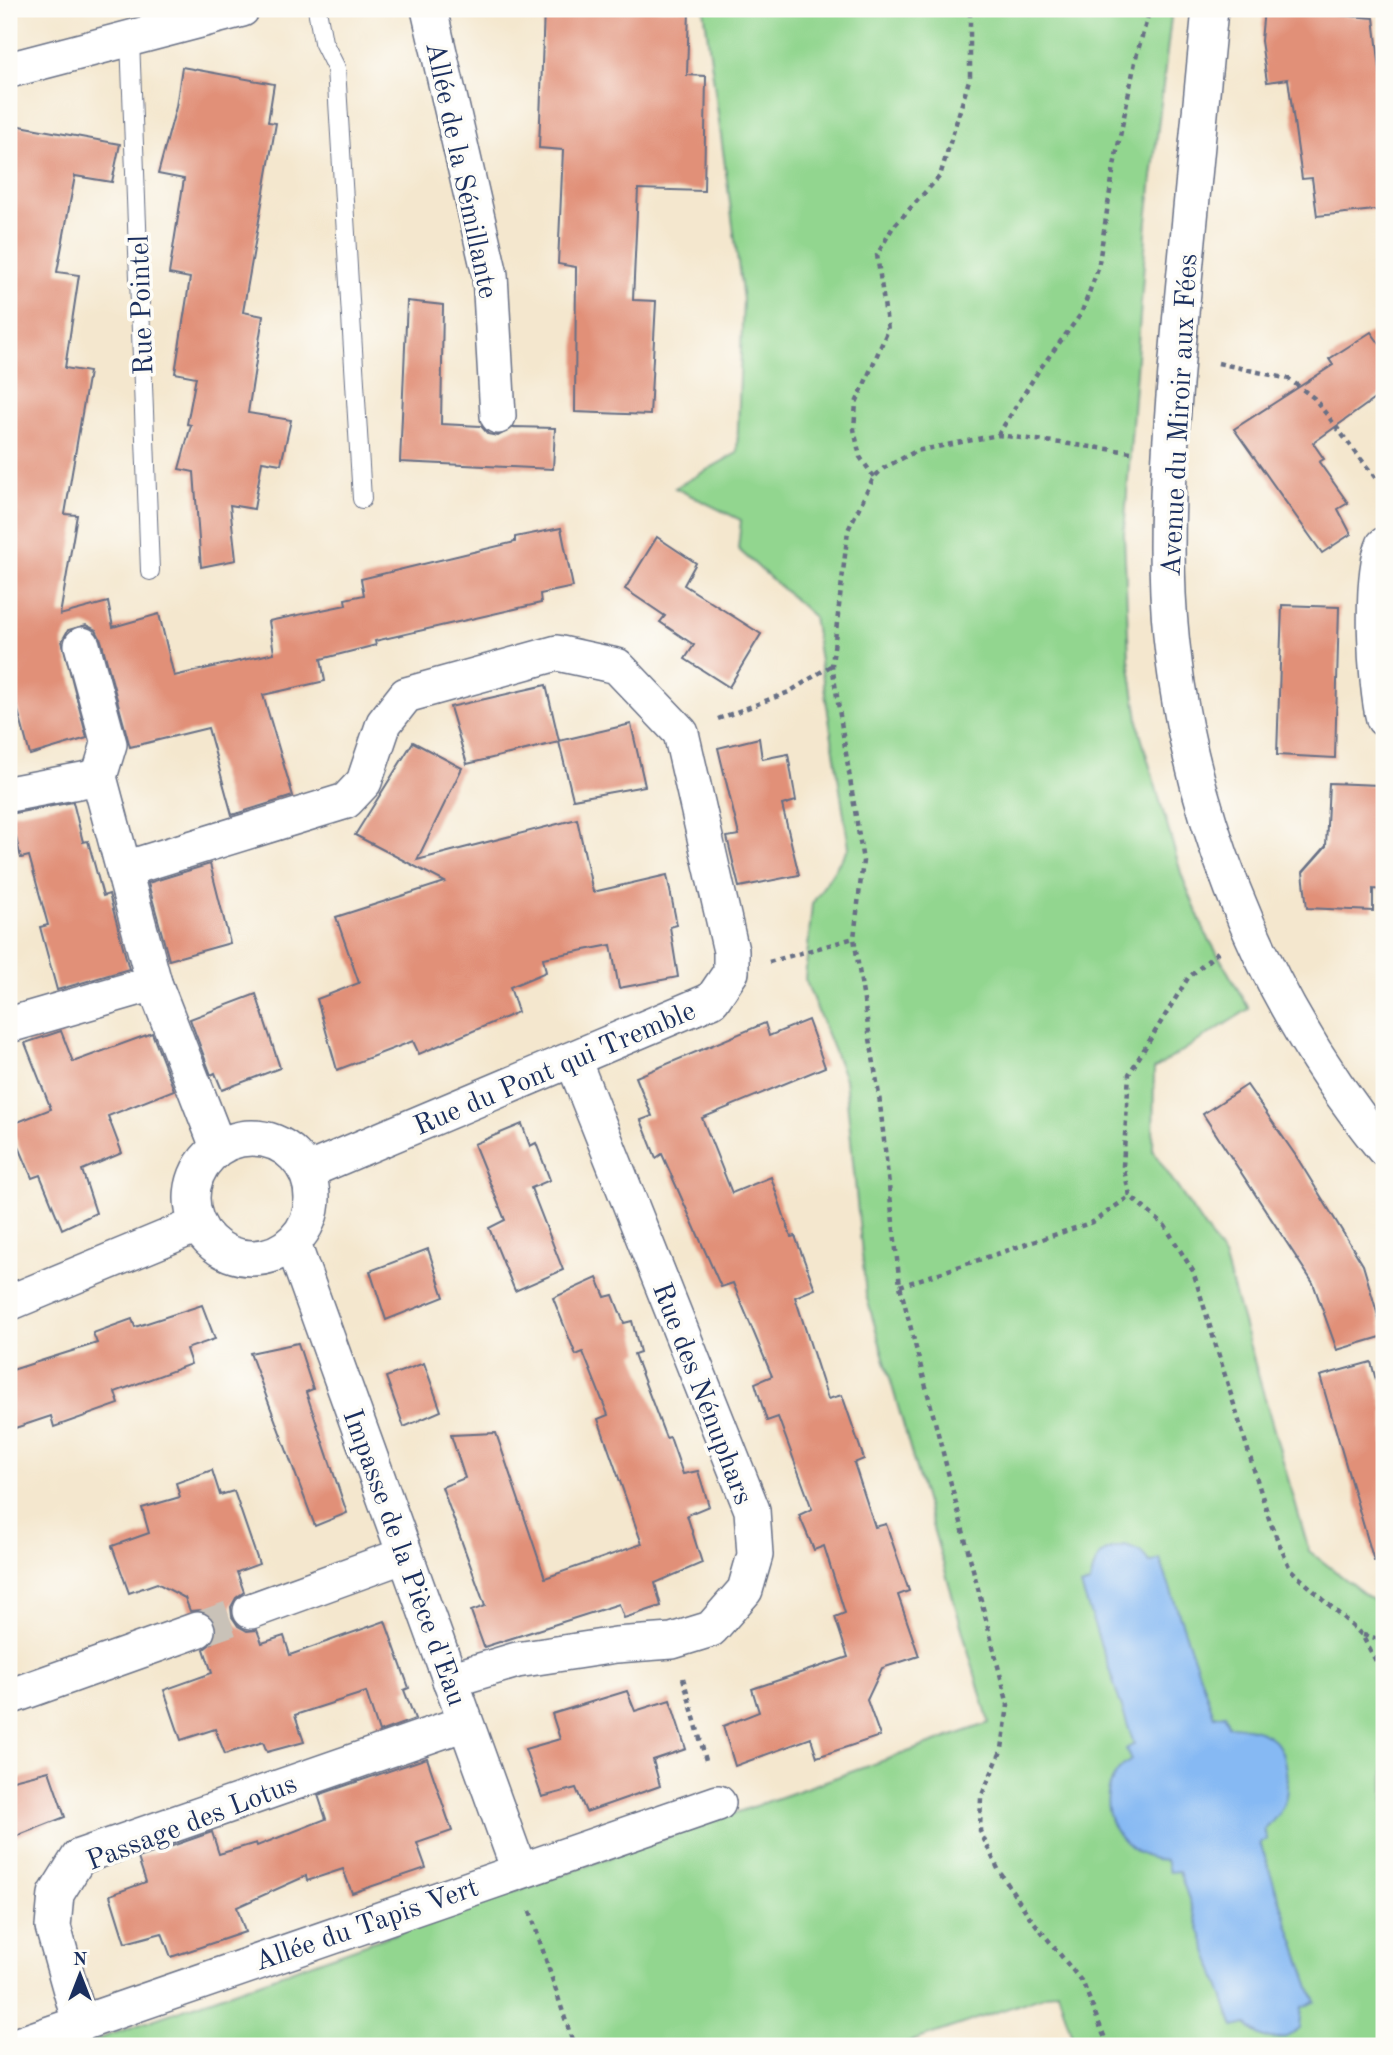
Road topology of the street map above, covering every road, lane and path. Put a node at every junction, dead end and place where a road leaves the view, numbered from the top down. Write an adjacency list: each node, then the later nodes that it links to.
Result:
1 (242, 9): 7 (street)
2 (317, 9): 15 (lane)
3 (429, 9): 10 (street, Allée de la Sémillante)
4 (970, 9): 13 (path)
5 (1150, 9): 11 (path)
6 (1210, 9): 9 (street, Avenue du Miroir aux Fées)
7 (130, 39): 8 (street); 17 (lane, Rue Pointel)
8 (9, 70)
9 (1178, 355): 12 (street, Avenue du Miroir aux Fées); 14 (path)
10 (498, 416)
11 (998, 435): 12 (path); 13 (path)
12 (1170, 457): 25 (street, Avenue du Miroir aux Fées)
13 (874, 477): 19 (path)
14 (1384, 489)
15 (362, 499)
16 (1384, 545): 20 (street)
17 (150, 571)
18 (82, 645): 22 (street)
19 (832, 665): 21 (path); 26 (path)
20 (1384, 719)
21 (681, 733): 24 (street); 27 (street)
22 (99, 777): 23 (street); 24 (street)
23 (9, 793)
24 (125, 869): 28 (street)
25 (1248, 926): 32 (street, Avenue du Miroir aux Fées); 34 (path)
26 (854, 938): 27 (path); 37 (path)
27 (731, 972): 30 (street, Rue du Pont qui Tremble)
28 (154, 984): 29 (street); 31 (street)
29 (9, 1025)
30 (573, 1060): 33 (street, Rue du Pont qui Tremble); 43 (street, Rue des Nénuphars)
31 (218, 1147): 33 (street); 35 (street)
32 (1384, 1149)
33 (307, 1171): 36 (street)
34 (1130, 1196): 37 (path); 42 (path)
35 (197, 1225): 36 (street); 38 (street)
36 (293, 1244): 39 (street, Impasse de la Pièce d'Eau)
37 (900, 1286): 54 (path)
38 (9, 1303)
39 (405, 1555): 40 (street); 46 (street, Impasse de la Pièce d'Eau)
40 (251, 1611)
41 (197, 1630): 47 (street)
42 (1362, 1635): 44 (path); 45 (path)
43 (673, 1640): 46 (street, Rue des Nénuphars); 49 (path)
44 (1384, 1640)
45 (1384, 1676)
46 (450, 1681): 48 (street, Impasse de la Pièce d'Eau)
47 (9, 1697)
48 (466, 1723): 50 (street, Impasse de la Pièce d'Eau); 51 (street, Passage des Lotus)
49 (718, 1802): 50 (street, Allée du Tapis Vert)
50 (519, 1870): 51 (street, Allée du Tapis Vert); 53 (path)
51 (80, 2023): 52 (street, Allée du Tapis Vert)
52 (15, 2046)
53 (574, 2046)
54 (1108, 2046)

